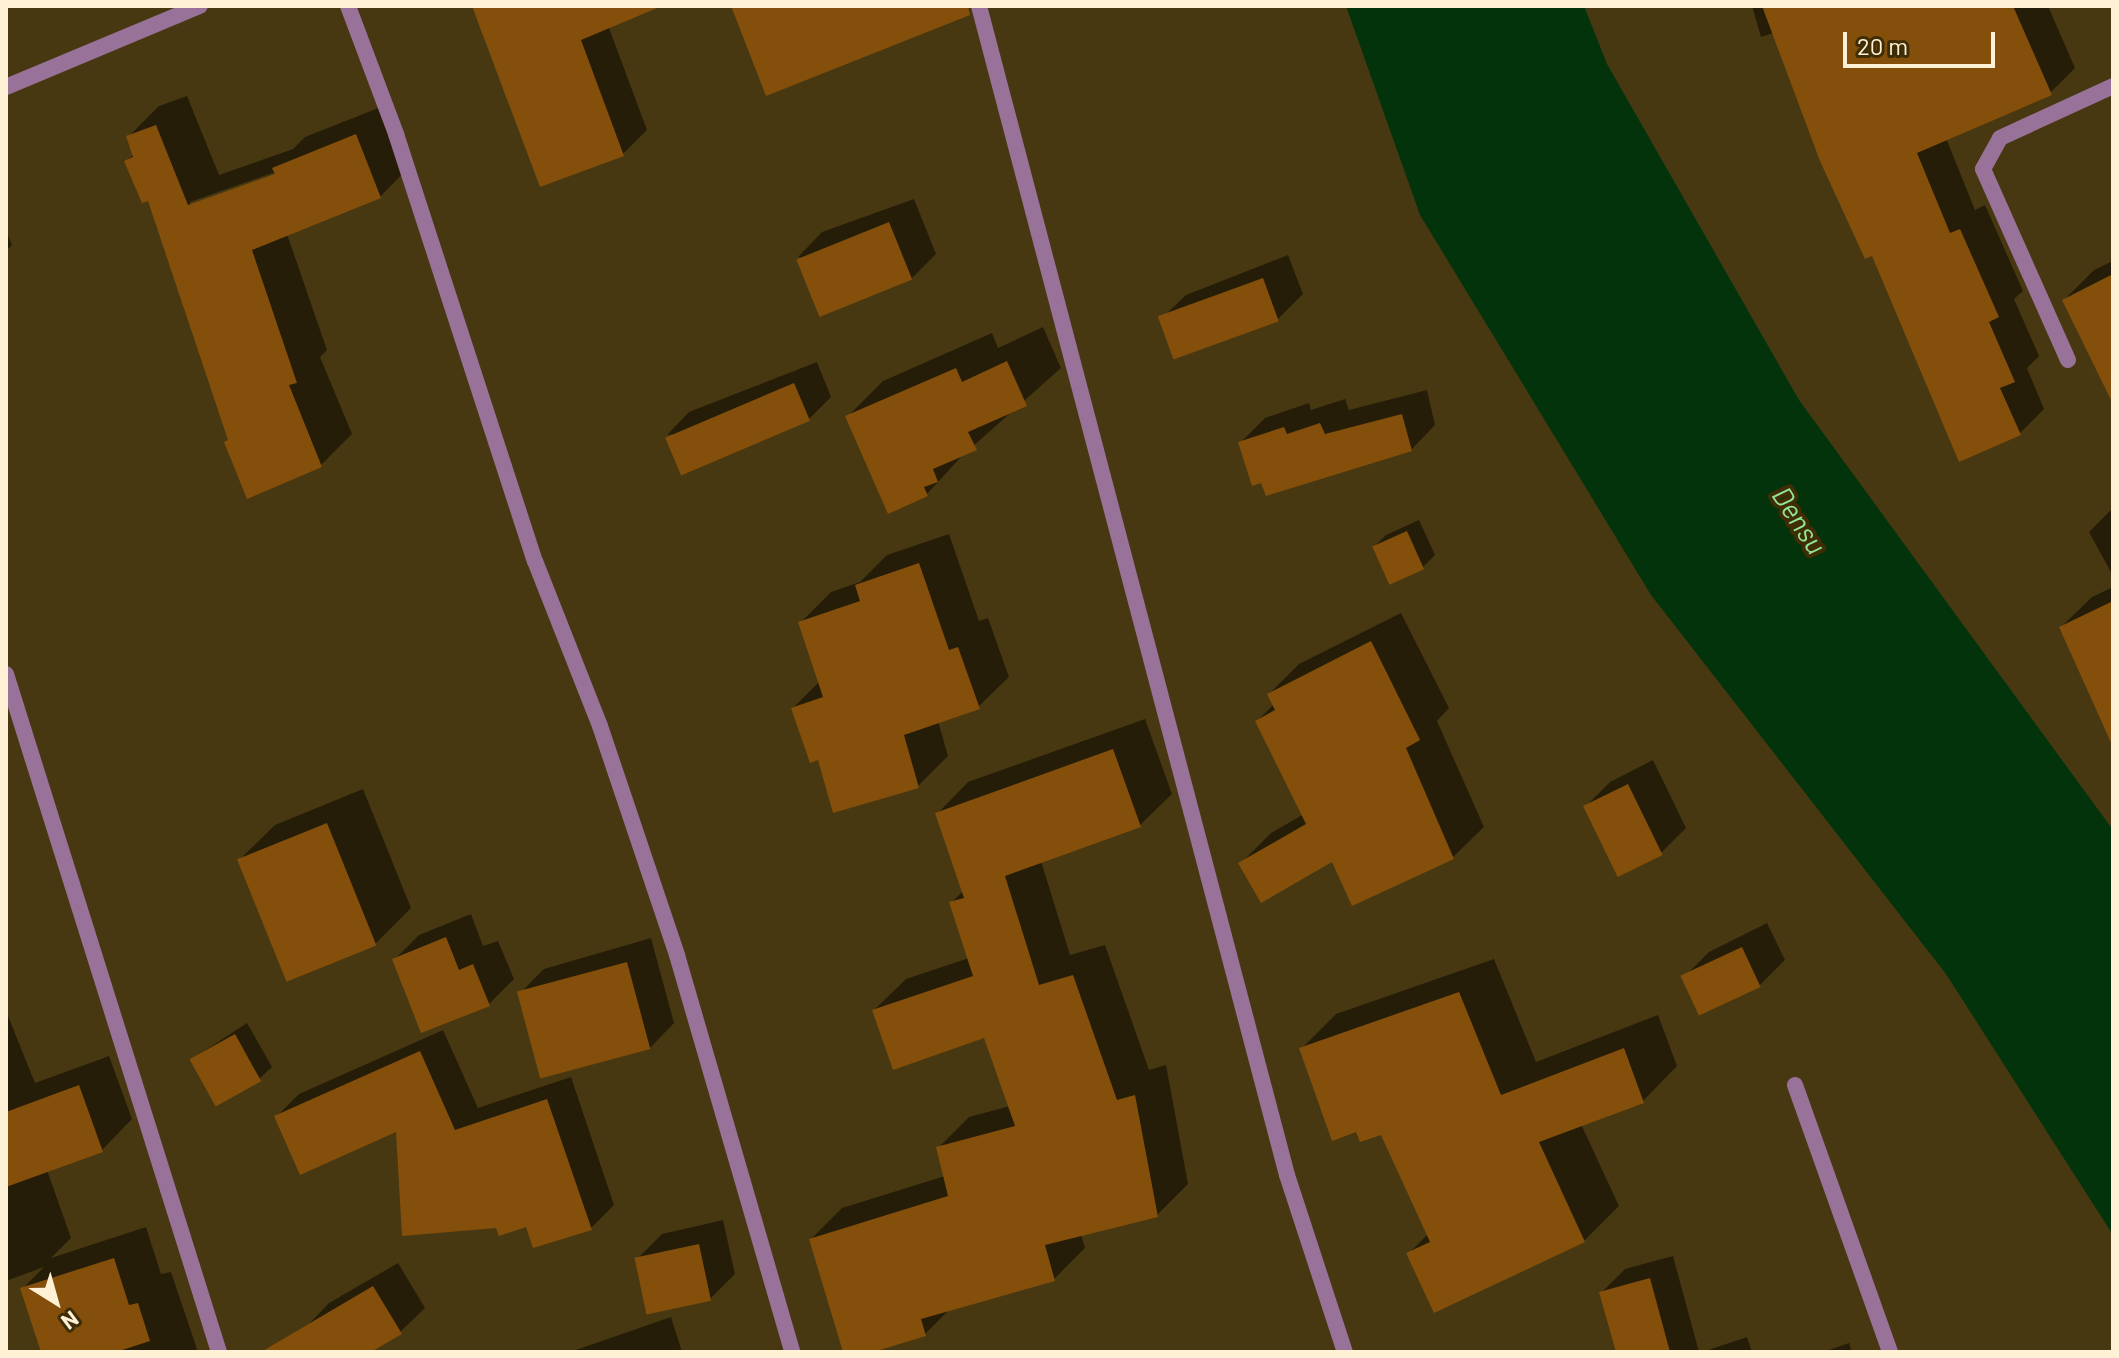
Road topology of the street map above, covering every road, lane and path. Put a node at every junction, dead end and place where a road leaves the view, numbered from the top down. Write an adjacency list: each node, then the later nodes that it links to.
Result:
1 (200, 6): 5 (street)
2 (348, 6): 10 (street)
3 (979, 6): 11 (street)
4 (2113, 86): 6 (street)
5 (6, 87)
6 (2068, 360)
7 (6, 674): 9 (street)
8 (1795, 1085): 12 (street)
9 (219, 1352)
10 (792, 1352)
11 (1345, 1352)
12 (1890, 1352)

